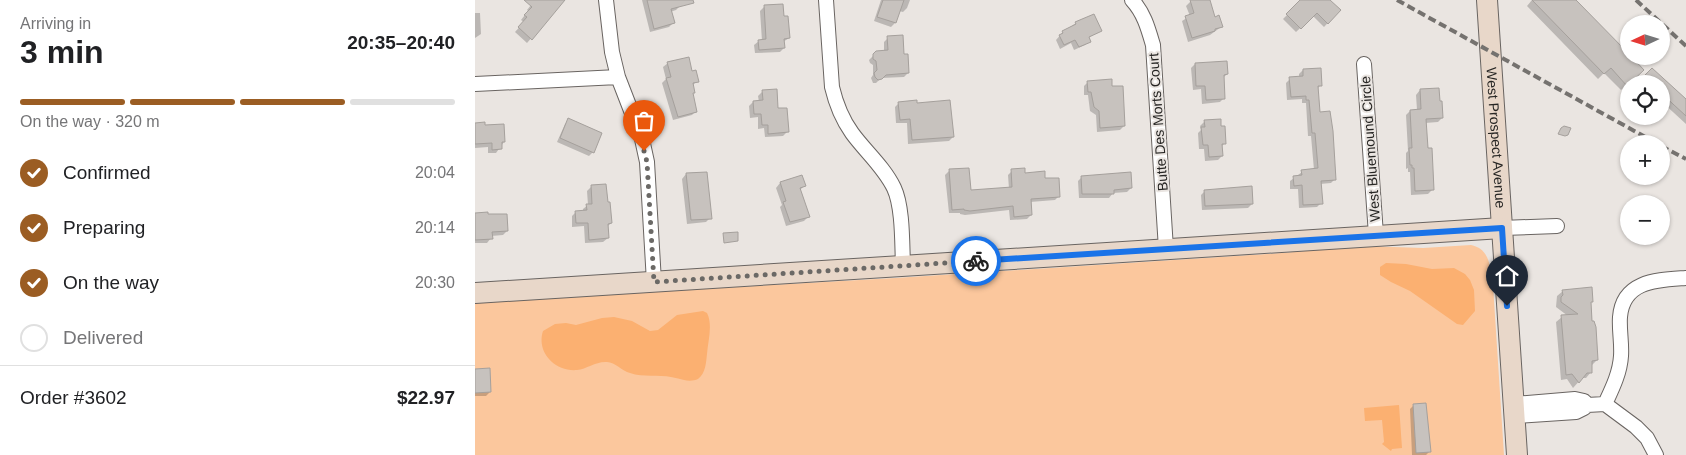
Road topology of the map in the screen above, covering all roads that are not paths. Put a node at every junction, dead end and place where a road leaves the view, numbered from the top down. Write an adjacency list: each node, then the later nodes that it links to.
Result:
1 (606, 0): 6 (street)
2 (825, 0): 12 (street)
3 (1132, 0): 11 (street, Butte Des Morts Court)
4 (1487, 0): 9 (main road, West Prospect Avenue)
5 (1364, 64): 10 (street, West Bluemound Circle)
6 (618, 77): 7 (street); 14 (street)
7 (475, 84)
8 (1557, 226): 9 (street)
9 (1502, 228): 10 (main road); 17 (main road, West Prospect Avenue)
10 (1376, 235): 11 (main road)
11 (1166, 249): 12 (main road)
12 (903, 265): 14 (main road)
13 (1686, 278): 16 (street)
14 (654, 282): 15 (main road)
15 (475, 293)
16 (1605, 404): 17 (street); 19 (street)
17 (1515, 410): 18 (main road, West Prospect Avenue)
18 (1517, 455)
19 (1656, 455)

